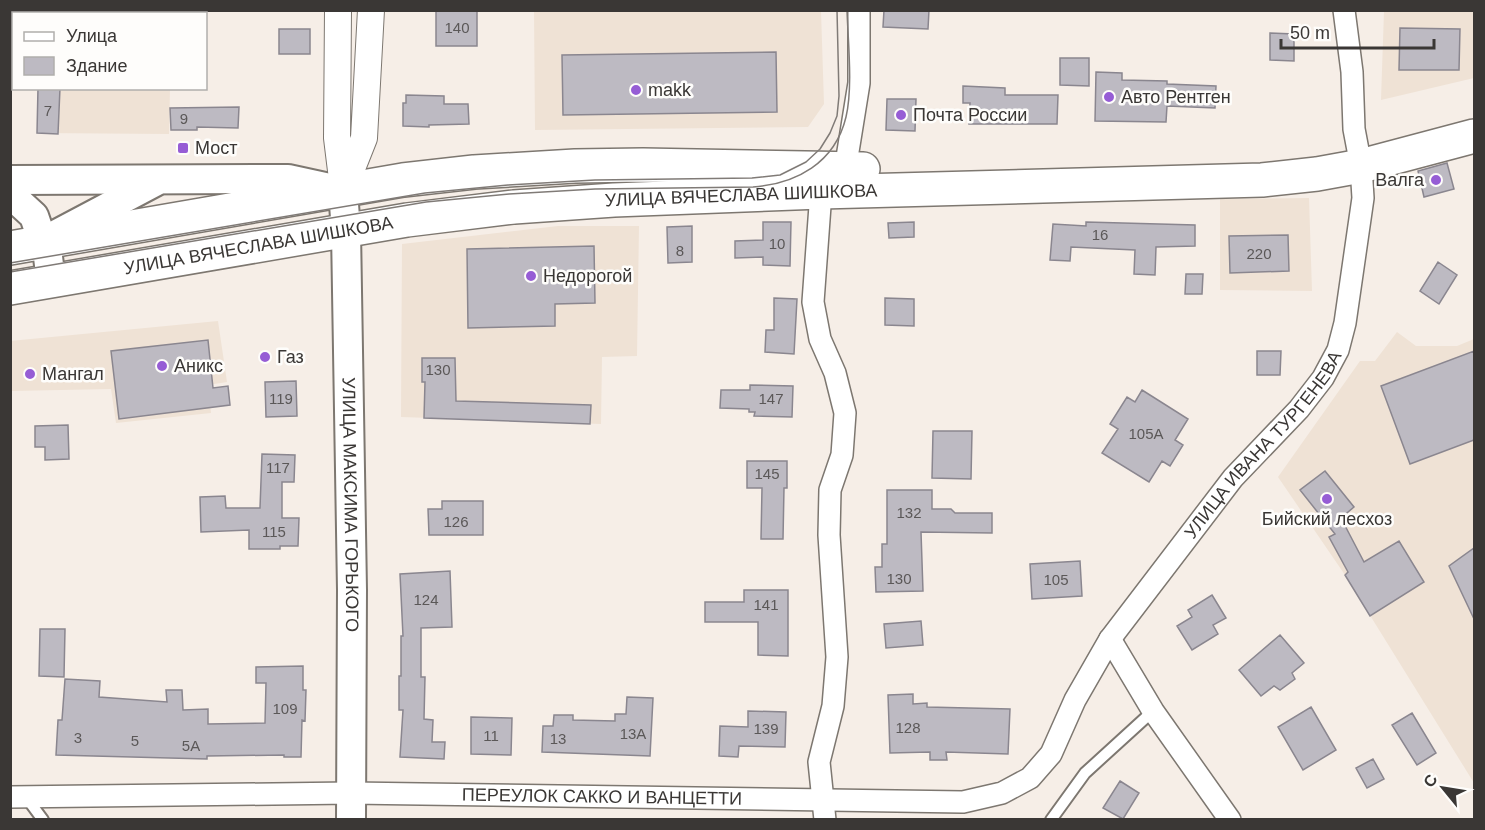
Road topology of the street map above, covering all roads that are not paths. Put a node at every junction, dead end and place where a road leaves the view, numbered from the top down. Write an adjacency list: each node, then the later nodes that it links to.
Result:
1 (338, 10): 5 (street, УЛИЦА МАКСИМА ГОРЬКОГО)
2 (371, 10): 5 (street, УЛИЦА МАКСИМА ГОРЬКОГО)
3 (859, 10): 9 (street)
4 (1344, 10): 8 (street, УЛИЦА ИВАНА ТУРГЕНЕВА)
5 (354, 38): 12 (street, УЛИЦА МАКСИМА ГОРЬКОГО)
6 (1474, 114): 8 (main road, УЛИЦА ВЯЧЕСЛАВА ШИШКОВА)
7 (1474, 136): 8 (main road, УЛИЦА ВЯЧЕСЛАВА ШИШКОВА)
8 (1359, 155): 9 (main road, УЛИЦА ВЯЧЕСЛАВА ШИШКОВА); 13 (main road, УЛИЦА ВЯЧЕСЛАВА ШИШКОВА); 20 (street, УЛИЦА ИВАНА ТУРГЕНЕВА)
9 (845, 170): 12 (main road, УЛИЦА ВЯЧЕСЛАВА ШИШКОВА)
10 (160, 179): 11 (main road); 12 (main road); 16 (main road)
11 (10, 180)
12 (343, 191): 15 (main road, УЛИЦА МАКСИМА ГОРЬКОГО); 16 (main road, УЛИЦА ВЯЧЕСЛАВА ШИШКОВА)
13 (821, 192): 15 (main road, УЛИЦА ВЯЧЕСЛАВА ШИШКОВА); 24 (street)
14 (10, 194): 16 (main road)
15 (346, 231): 18 (main road, УЛИЦА ВЯЧЕСЛАВА ШИШКОВА); 23 (main road, УЛИЦА МАКСИМА ГОРЬКОГО)
16 (44, 242): 17 (main road, УЛИЦА ВЯЧЕСЛАВА ШИШКОВА); 18 (main road)
17 (10, 248)
18 (51, 281): 19 (main road, УЛИЦА ВЯЧЕСЛАВА ШИШКОВА)
19 (10, 288)
20 (1110, 639): 21 (street); 24 (street, ПЕРЕУЛОК САККО И ВАНЦЕТТИ)
21 (1153, 711): 26 (lane); 27 (street)
22 (18, 797): 23 (street, ПЕРЕУЛОК САККО И ВАНЦЕТТИ); 25 (lane)
23 (351, 806): 24 (street, ПЕРЕУЛОК САККО И ВАНЦЕТТИ)
24 (824, 810)
25 (43, 819)
26 (1052, 819)
27 (1230, 819)

